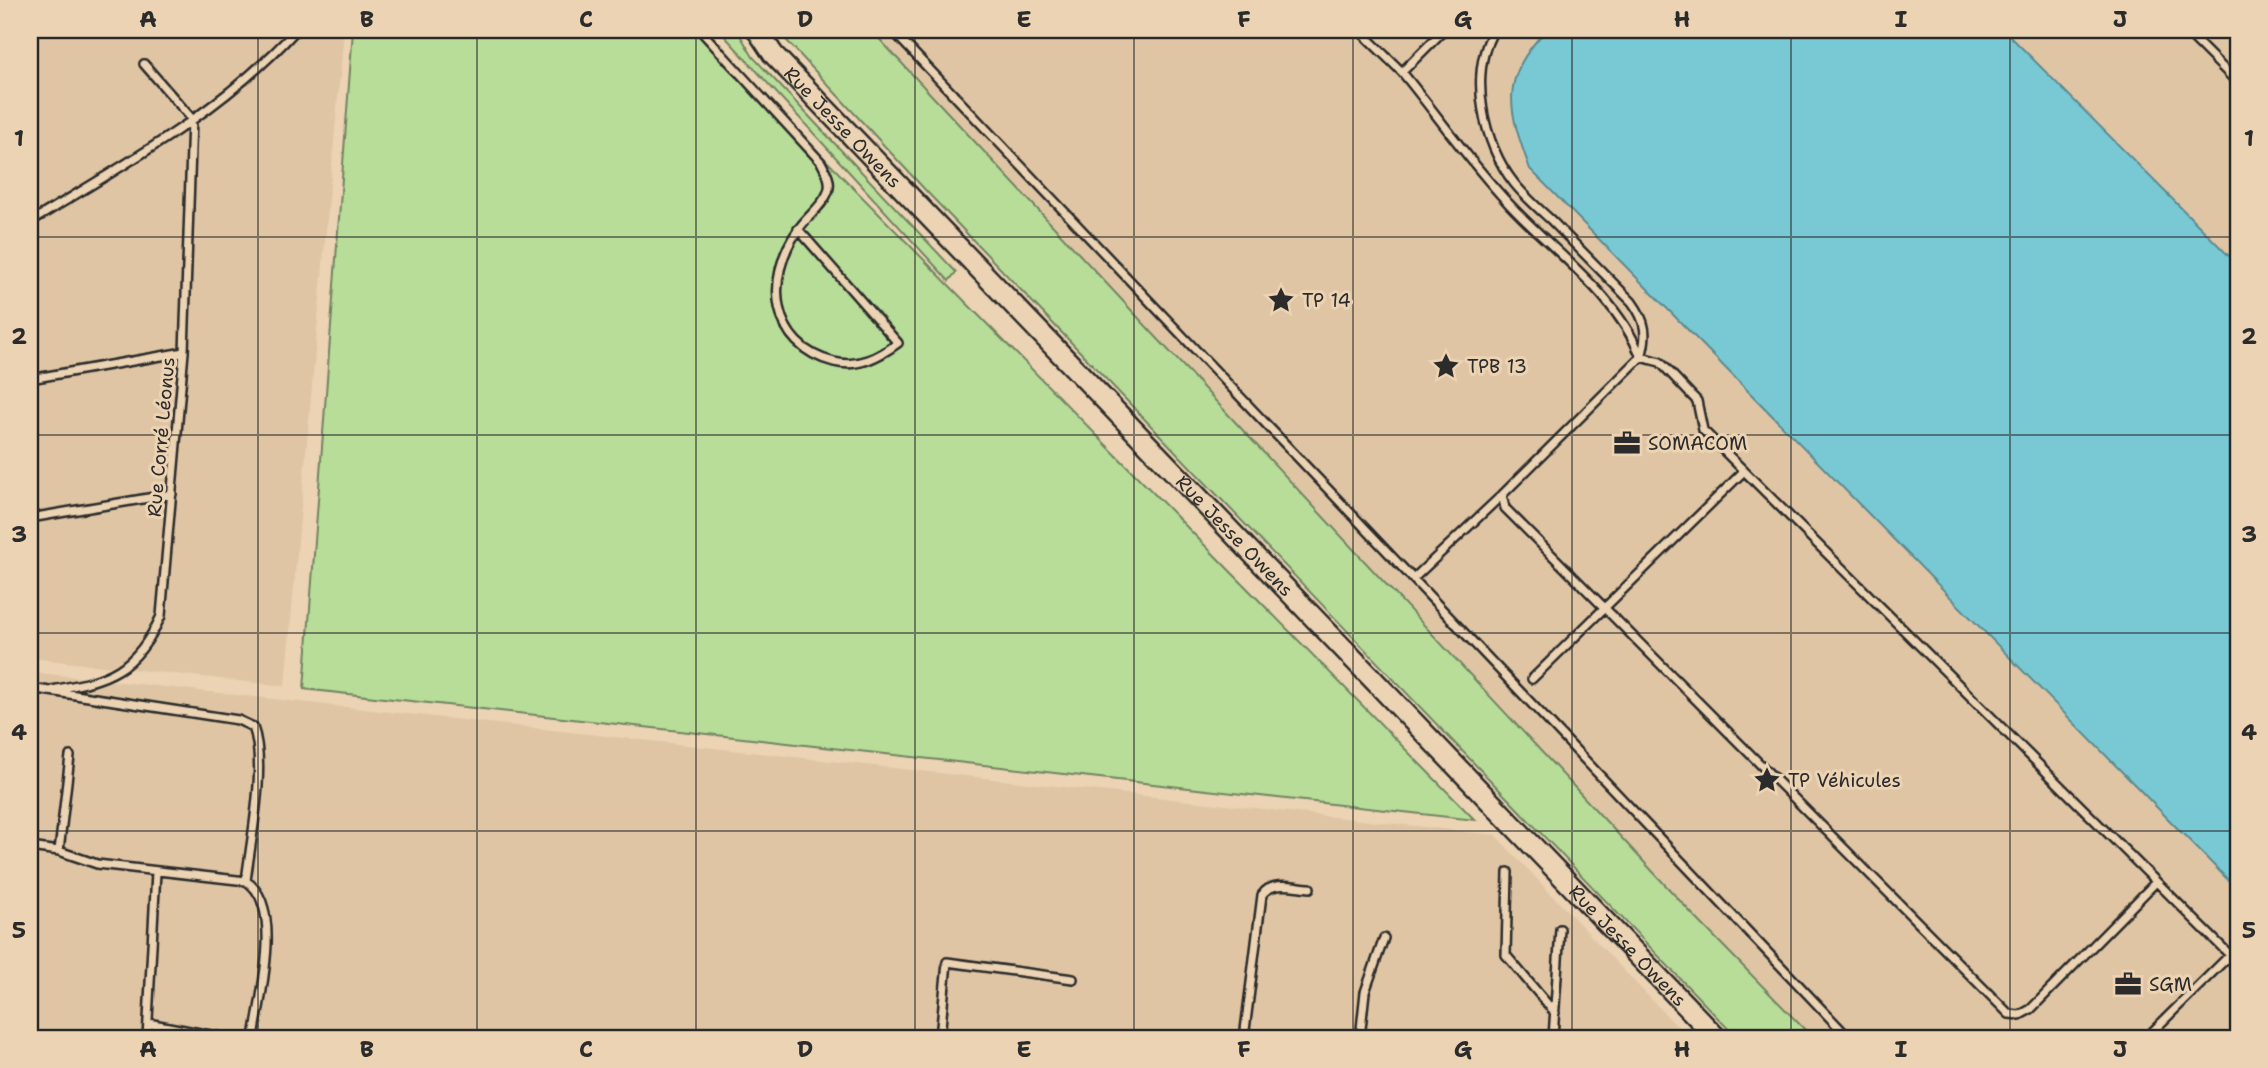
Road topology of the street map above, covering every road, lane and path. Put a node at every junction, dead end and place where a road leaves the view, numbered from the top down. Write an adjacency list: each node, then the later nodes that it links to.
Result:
1 (296, 30): 12 (lane)
2 (700, 30): 14 (lane)
3 (757, 30): 49 (main road, Rue Jesse Owens)
4 (892, 30): 22 (lane)
5 (1359, 30): 10 (lane)
6 (1444, 30): 10 (lane)
7 (1494, 30): 16 (lane)
8 (2185, 30): 11 (lane)
9 (144, 64): 12 (lane)
10 (1402, 72): 16 (lane)
11 (2238, 83)
12 (192, 119): 13 (lane); 15 (lane, Rue Corré Léonus)
13 (30, 222)
14 (798, 229): 14 (lane)
15 (184, 352): 17 (lane); 19 (lane, Rue Corré Léonus)
16 (1641, 357): 18 (lane); 20 (lane)
17 (30, 379)
18 (1744, 471): 23 (lane); 33 (lane)
19 (172, 494): 21 (lane); 26 (lane, Rue Corré Léonus)
20 (1502, 495): 22 (lane); 23 (lane)
21 (30, 518)
22 (1413, 579): 50 (lane)
23 (1605, 608): 24 (lane); 33 (lane)
24 (1532, 679)
25 (30, 688): 26 (lane)
26 (52, 690): 32 (lane)
27 (70, 756): 29 (lane)
28 (30, 848): 29 (lane)
29 (59, 851): 30 (lane)
30 (156, 872): 32 (lane); 41 (lane)
31 (1508, 872): 40 (lane)
32 (246, 881): 44 (lane)
33 (2156, 882): 37 (lane)
34 (1310, 888): 46 (lane)
35 (1560, 929): 40 (lane)
36 (1384, 938): 47 (lane)
37 (2230, 955): 38 (lane); 51 (lane)
38 (2238, 963)
39 (1073, 979): 45 (lane)
40 (1555, 1013): 48 (lane)
41 (148, 1023): 42 (lane); 43 (lane)
42 (147, 1038)
43 (226, 1038)
44 (254, 1038)
45 (940, 1038)
46 (1244, 1038)
47 (1360, 1038)
48 (1553, 1038)
49 (1717, 1038)
50 (1849, 1038)
51 (2146, 1038)

